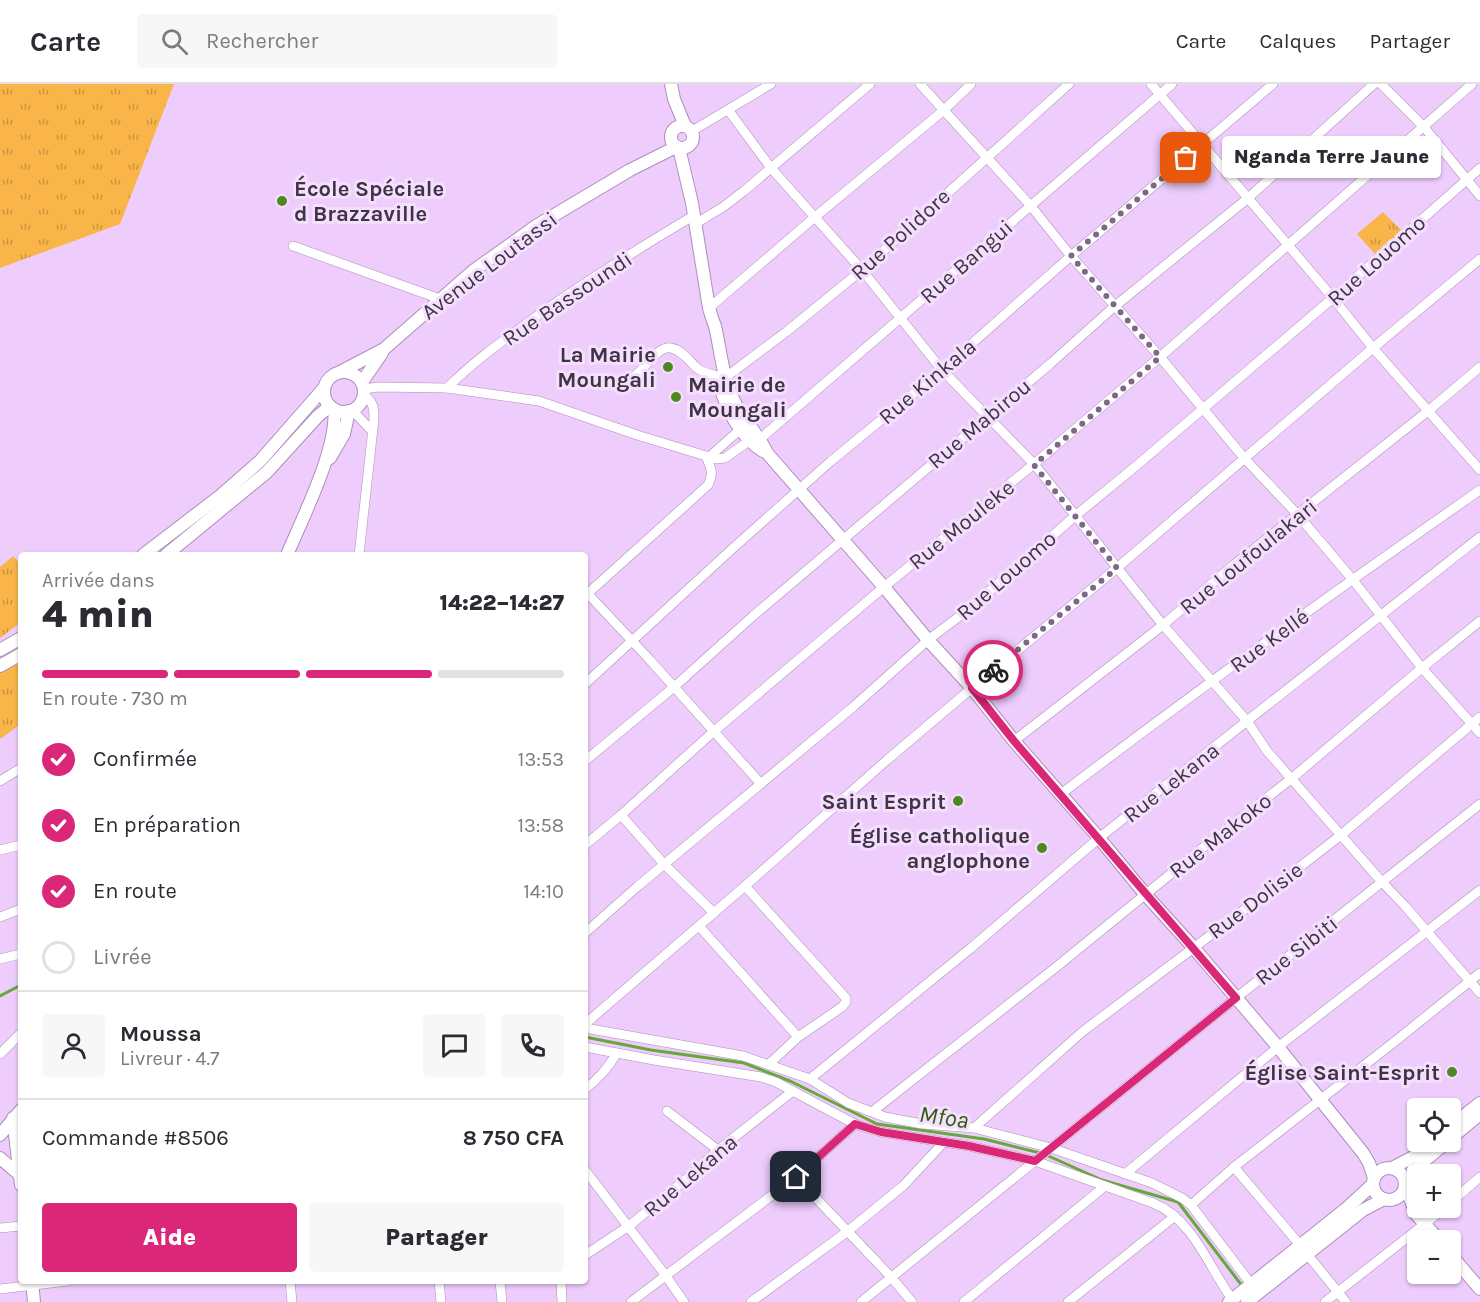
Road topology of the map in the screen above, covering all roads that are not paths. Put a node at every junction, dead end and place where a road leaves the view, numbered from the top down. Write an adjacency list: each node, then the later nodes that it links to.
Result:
1 (671, 84): 17 (main road)
2 (771, 84): 15 (street)
3 (870, 84): 20 (street, Rue Bassoundi)
4 (921, 84): 14 (street)
5 (971, 84): 14 (street)
6 (1069, 84): 19 (street, Rue Polidore)
7 (1151, 84): 13 (street)
8 (1172, 84): 13 (street, Rue Bangui)
9 (1273, 84): 18 (street, Rue Kinkala)
10 (1374, 84): 24 (street, Rue Mabirou)
11 (1381, 84): 16 (street)
12 (1472, 84): 16 (street, Rue Mouleke)
13 (1160, 94): 18 (street); 25 (street, Rue Bangui)
14 (944, 110): 19 (street); 26 (street)
15 (729, 111): 17 (street); 20 (street)
16 (1424, 127): 22 (street); 29 (street, Rue Mouleke)
17 (681, 137): 27 (main road); 34 (main road, Avenue Loutassi)
18 (1203, 144): 24 (street); 30 (street, Rue Kinkala)
19 (986, 158): 25 (street); 32 (street, Rue Polidore)
20 (771, 168): 26 (street); 27 (street, Rue Bassoundi)
21 (1480, 168): 22 (street, Rue Louomo)
22 (1466, 179): 23 (street); 33 (street, Rue Louomo)
23 (1480, 196)
24 (1247, 199): 29 (street); 35 (street, Rue Mabirou)
25 (1030, 205): 30 (street); 37 (street, Rue Bangui)
26 (815, 217): 32 (street); 36 (street)
27 (694, 220): 36 (main road); 47 (street, Rue Bassoundi)
28 (293, 246): 34 (street)
29 (1288, 246): 33 (street); 40 (street, Rue Mouleke)
30 (1071, 256): 35 (street); 42 (street, Rue Kinkala)
31 (1480, 259): 38 (street)
32 (862, 270): 37 (street); 44 (street, Rue Polidore)
33 (1333, 298): 38 (street); 50 (street, Rue Louomo)
34 (440, 299): 39 (main road, Avenue Loutassi)
35 (1115, 306): 40 (street); 53 (street, Rue Mabirou)
36 (710, 313): 44 (main road)
37 (901, 318): 42 (street); 56 (street, Rue Bangui)
38 (1373, 348): 52 (street); 58 (street)
39 (384, 349): 43 (main road, Avenue Loutassi); 48 (main road, Avenue Loutassi)
40 (1160, 357): 50 (street); 59 (street, Rue Mouleke)
41 (1480, 367): 52 (street, Rue Loufoulakari)
42 (942, 370): 53 (street); 62 (street, Rue Kinkala)
43 (340, 372): 46 (main road); 48 (main road)
44 (722, 377): 45 (street); 54 (main road)
45 (605, 379)
46 (324, 388): 49 (main road); 68 (main road)
47 (447, 388): 48 (street); 57 (street)
48 (363, 389): 51 (main road); 55 (street)
49 (332, 407): 51 (main road); 61 (main road); 69 (main road)
50 (1203, 408): 58 (street); 65 (street, Rue Louomo)
51 (350, 411): 55 (street); 61 (main road)
52 (1428, 411): 60 (street); 64 (street, Rue Loufoulakari)
53 (986, 417): 59 (street); 67 (street, Rue Mabirou)
54 (744, 426): 56 (main road); 57 (street)
55 (372, 431): 71 (street)
56 (755, 438): 57 (street, Rue Bangui); 62 (main road)
57 (708, 457): 75 (street)
58 (1245, 459): 64 (street); 72 (street)
59 (1034, 465): 65 (street); 74 (street, Rue Mouleke)
60 (1480, 470)
61 (320, 474): 70 (main road)
62 (799, 490): 67 (main road); 82 (street, Rue Kinkala)
63 (1480, 490): 73 (street, Rue Kellé)
64 (1298, 515): 73 (street); 79 (street, Rue Loufoulakari)
65 (1075, 516): 72 (street); 81 (street, Rue Louomo)
66 (1480, 537): 77 (street, Rue Lekana)
67 (842, 540): 74 (main road); 89 (street, Rue Mabirou)
68 (147, 552)
69 (170, 552)
70 (288, 552)
71 (359, 552)
72 (1117, 568): 79 (street); 90 (street)
73 (1353, 580): 77 (street); 88 (street, Rue Kellé)
74 (884, 587): 81 (main road); 93 (street, Rue Mouleke)
75 (588, 593)
76 (588, 597): 82 (street)
77 (1380, 615): 86 (street); 92 (street, Rue Lekana)
78 (1480, 621): 86 (street, Rue Makoko)
79 (1163, 626): 88 (street); 95 (street, Rue Loufoulakari)
80 (18, 640): 83 (main road)
81 (928, 640): 90 (main road); 100 (street, Rue Louomo)
82 (632, 642): 87 (street, Rue Kinkala); 89 (street)
83 (0, 650)
84 (18, 656): 85 (main road)
85 (0, 666)
86 (1422, 668): 91 (street); 98 (street, Rue Makoko)
87 (588, 681)
88 (1212, 681): 92 (street); 101 (street, Rue Kellé)
89 (674, 687): 93 (street); 96 (street, Rue Mabirou)
90 (972, 688): 95 (main road); 111 (street)
91 (1476, 720): 94 (street); 104 (street, Rue Dolisie)
92 (1247, 721): 98 (street); 105 (street, Rue Lekana)
93 (713, 732): 100 (street); 103 (street, Rue Mouleke)
94 (1480, 733)
95 (1014, 741): 101 (main road)
96 (588, 759)
97 (18, 770): 99 (street)
98 (1291, 779): 104 (street); 113 (street, Rue Makoko)
99 (0, 781)
100 (761, 784): 109 (street, Rue Louomo)
101 (1061, 794): 105 (main road)
102 (1480, 804): 110 (street, Rue Sibiti)
103 (621, 814): 106 (street, Rue Mouleke); 109 (street)
104 (1341, 835): 110 (street); 120 (street, Rue Dolisie)
105 (1099, 838): 113 (main road); 136 (street, Rue Lekana)
106 (588, 842)
107 (18, 846): 108 (street)
108 (0, 850)
109 (664, 864): 115 (street); 118 (street, Rue Louomo)
110 (1382, 882): 119 (street); 126 (street, Rue Sibiti)
111 (745, 886): 115 (street); 130 (street)
112 (1480, 890): 119 (street)
113 (1145, 894): 120 (main road); 141 (street, Rue Makoko)
114 (18, 910): 116 (street)
115 (714, 914): 117 (street)
116 (0, 917)
117 (699, 926): 127 (street); 130 (street)
118 (588, 930)
119 (1428, 932): 124 (street); 131 (street)
120 (1193, 947): 126 (main road); 147 (street, Rue Dolisie)
121 (18, 955): 122 (street)
122 (0, 959)
123 (1480, 973): 124 (street)
124 (1470, 981): 125 (street); 139 (street)
125 (1480, 993)
126 (1236, 998): 131 (main road); 151 (street, Rue Sibiti)
127 (588, 1023)
128 (588, 1027): 135 (street)
129 (18, 1036): 134 (street)
130 (798, 1037): 135 (street)
131 (1278, 1047): 139 (main road); 161 (street)
132 (588, 1048): 133 (street)
133 (617, 1053): 137 (street); 138 (street)
134 (0, 1054)
135 (769, 1064): 136 (street)
136 (810, 1079): 141 (street)
137 (588, 1087)
138 (793, 1091): 146 (street); 152 (street, Rue Lekana)
139 (1320, 1100): 155 (main road); 158 (street)
140 (1480, 1103): 144 (main road)
141 (873, 1111): 147 (street)
142 (667, 1112): 152 (street)
143 (17, 1114): 149 (main road); 160 (main road)
144 (1461, 1118)
145 (1478, 1121): 148 (main road)
146 (855, 1124): 150 (street); 163 (street)
147 (974, 1128): 151 (street)
148 (1461, 1132)
149 (0, 1135)
150 (944, 1142): 157 (street); 181 (street)
151 (1050, 1149): 157 (street, Rue Sibiti); 161 (street)
152 (717, 1150): 178 (street, Rue Lekana)
153 (1421, 1152): 159 (main road)
154 (1435, 1152): 166 (main road)
155 (1363, 1153): 159 (main road); 165 (main road)
156 (0, 1158): 160 (main road)
157 (1035, 1161): 167 (street); 186 (street, Rue Sibiti)
158 (1234, 1167): 171 (street); 182 (street)
159 (1390, 1168): 165 (main road); 166 (main road)
160 (18, 1172)
161 (1125, 1173): 171 (street)
162 (588, 1174): 178 (street)
163 (796, 1177): 181 (street); 185 (street)
164 (1480, 1177): 169 (street)
165 (1373, 1182): 170 (main road); 182 (main road)
166 (1405, 1184): 168 (main road); 170 (main road)
167 (1105, 1186): 173 (street); 208 (street)
168 (1407, 1189)
169 (1461, 1193)
170 (1387, 1200): 172 (main road); 182 (main road)
171 (1191, 1205): 196 (street)
172 (1407, 1210)
173 (1175, 1216): 196 (street); 209 (street)
174 (1420, 1218): 176 (main road)
175 (1432, 1218): 176 (street)
176 (1425, 1224): 180 (main road); 195 (street)
177 (18, 1226): 179 (street)
178 (629, 1226): 183 (street, Rue Lekana); 185 (street)
179 (0, 1228)
180 (1430, 1230)
181 (848, 1231): 186 (street); 197 (street)
182 (1303, 1249): 195 (street); 196 (main road)
183 (588, 1253)
184 (1461, 1267): 194 (main road)
185 (666, 1276): 203 (street); 204 (street)
186 (891, 1277): 206 (street, Rue Sibiti); 207 (street)
187 (27, 1284): 193 (street)
188 (32, 1284): 198 (main road)
189 (291, 1284): 199 (street)
190 (439, 1284): 200 (street)
191 (500, 1284): 201 (street)
192 (561, 1284): 202 (street)
193 (0, 1289)
194 (1480, 1289)
195 (1338, 1292): 210 (street); 211 (street)
196 (1246, 1296)
197 (763, 1298): 205 (street)
198 (34, 1302)
199 (292, 1302)
200 (441, 1302)
201 (502, 1302)
202 (562, 1302)
203 (631, 1302)
204 (684, 1302)
205 (751, 1302)
206 (861, 1302)
207 (912, 1302)
208 (964, 1302)
209 (1068, 1302)
210 (1325, 1302)
211 (1346, 1302)

